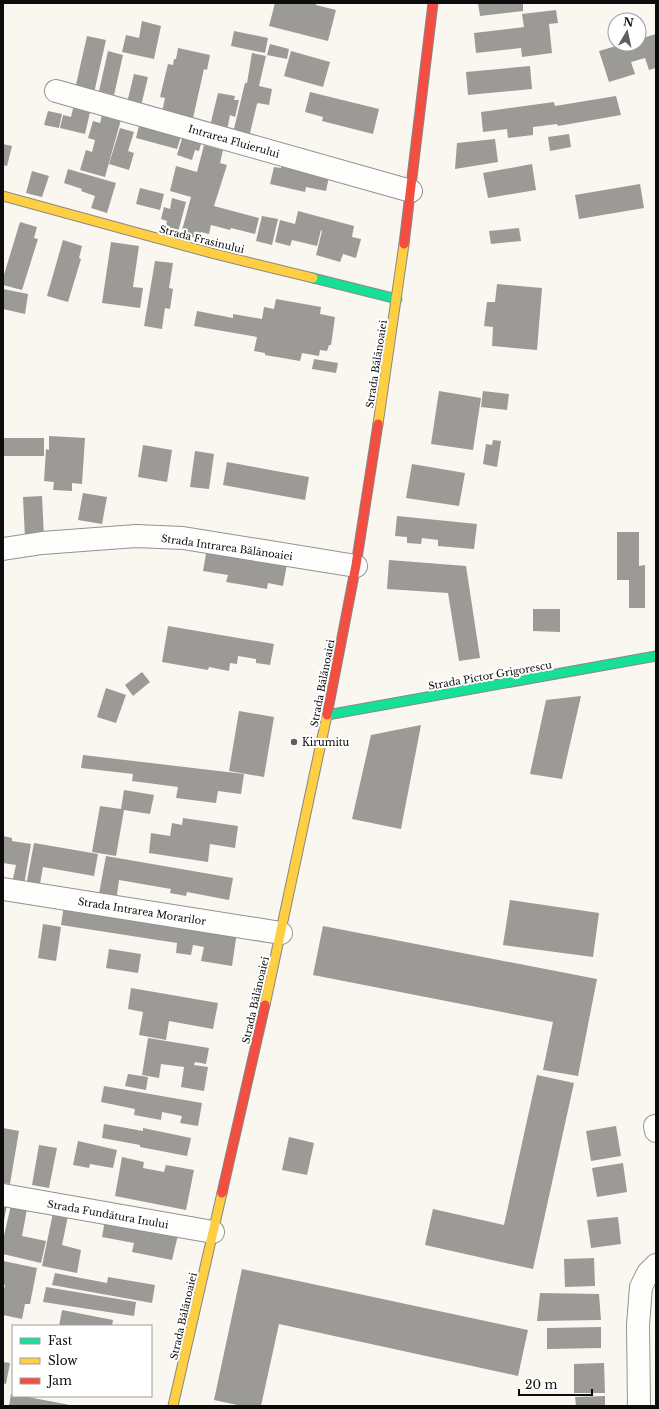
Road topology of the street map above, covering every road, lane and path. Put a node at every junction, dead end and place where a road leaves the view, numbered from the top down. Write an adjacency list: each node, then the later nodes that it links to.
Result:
1 (433, 3): 3 (main road, Strada Bălănoaiei)
2 (56, 91): 3 (street, Intrarea Fluierului)
3 (411, 191): 5 (main road, Strada Bălănoaiei)
4 (3, 196): 5 (main road, Strada Frasinului)
5 (397, 299): 7 (main road, Strada Bălănoaiei)
6 (3, 549): 7 (street, Strada Intrarea Bălănoaiei)
7 (356, 566): 9 (main road, Strada Bălănoaiei)
8 (656, 656): 9 (main road, Strada Pictor Grigorescu)
9 (328, 715): 11 (main road, Strada Bălănoaiei)
10 (3, 889): 11 (street, Strada Intrarea Morarilor)
11 (281, 933): 13 (main road, Strada Bălănoaiei)
12 (3, 1195): 13 (street, Strada Fundătura Inului)
13 (213, 1232): 15 (main road, Strada Bălănoaiei)
14 (656, 1265): 16 (street)
15 (173, 1406)
16 (639, 1406)

